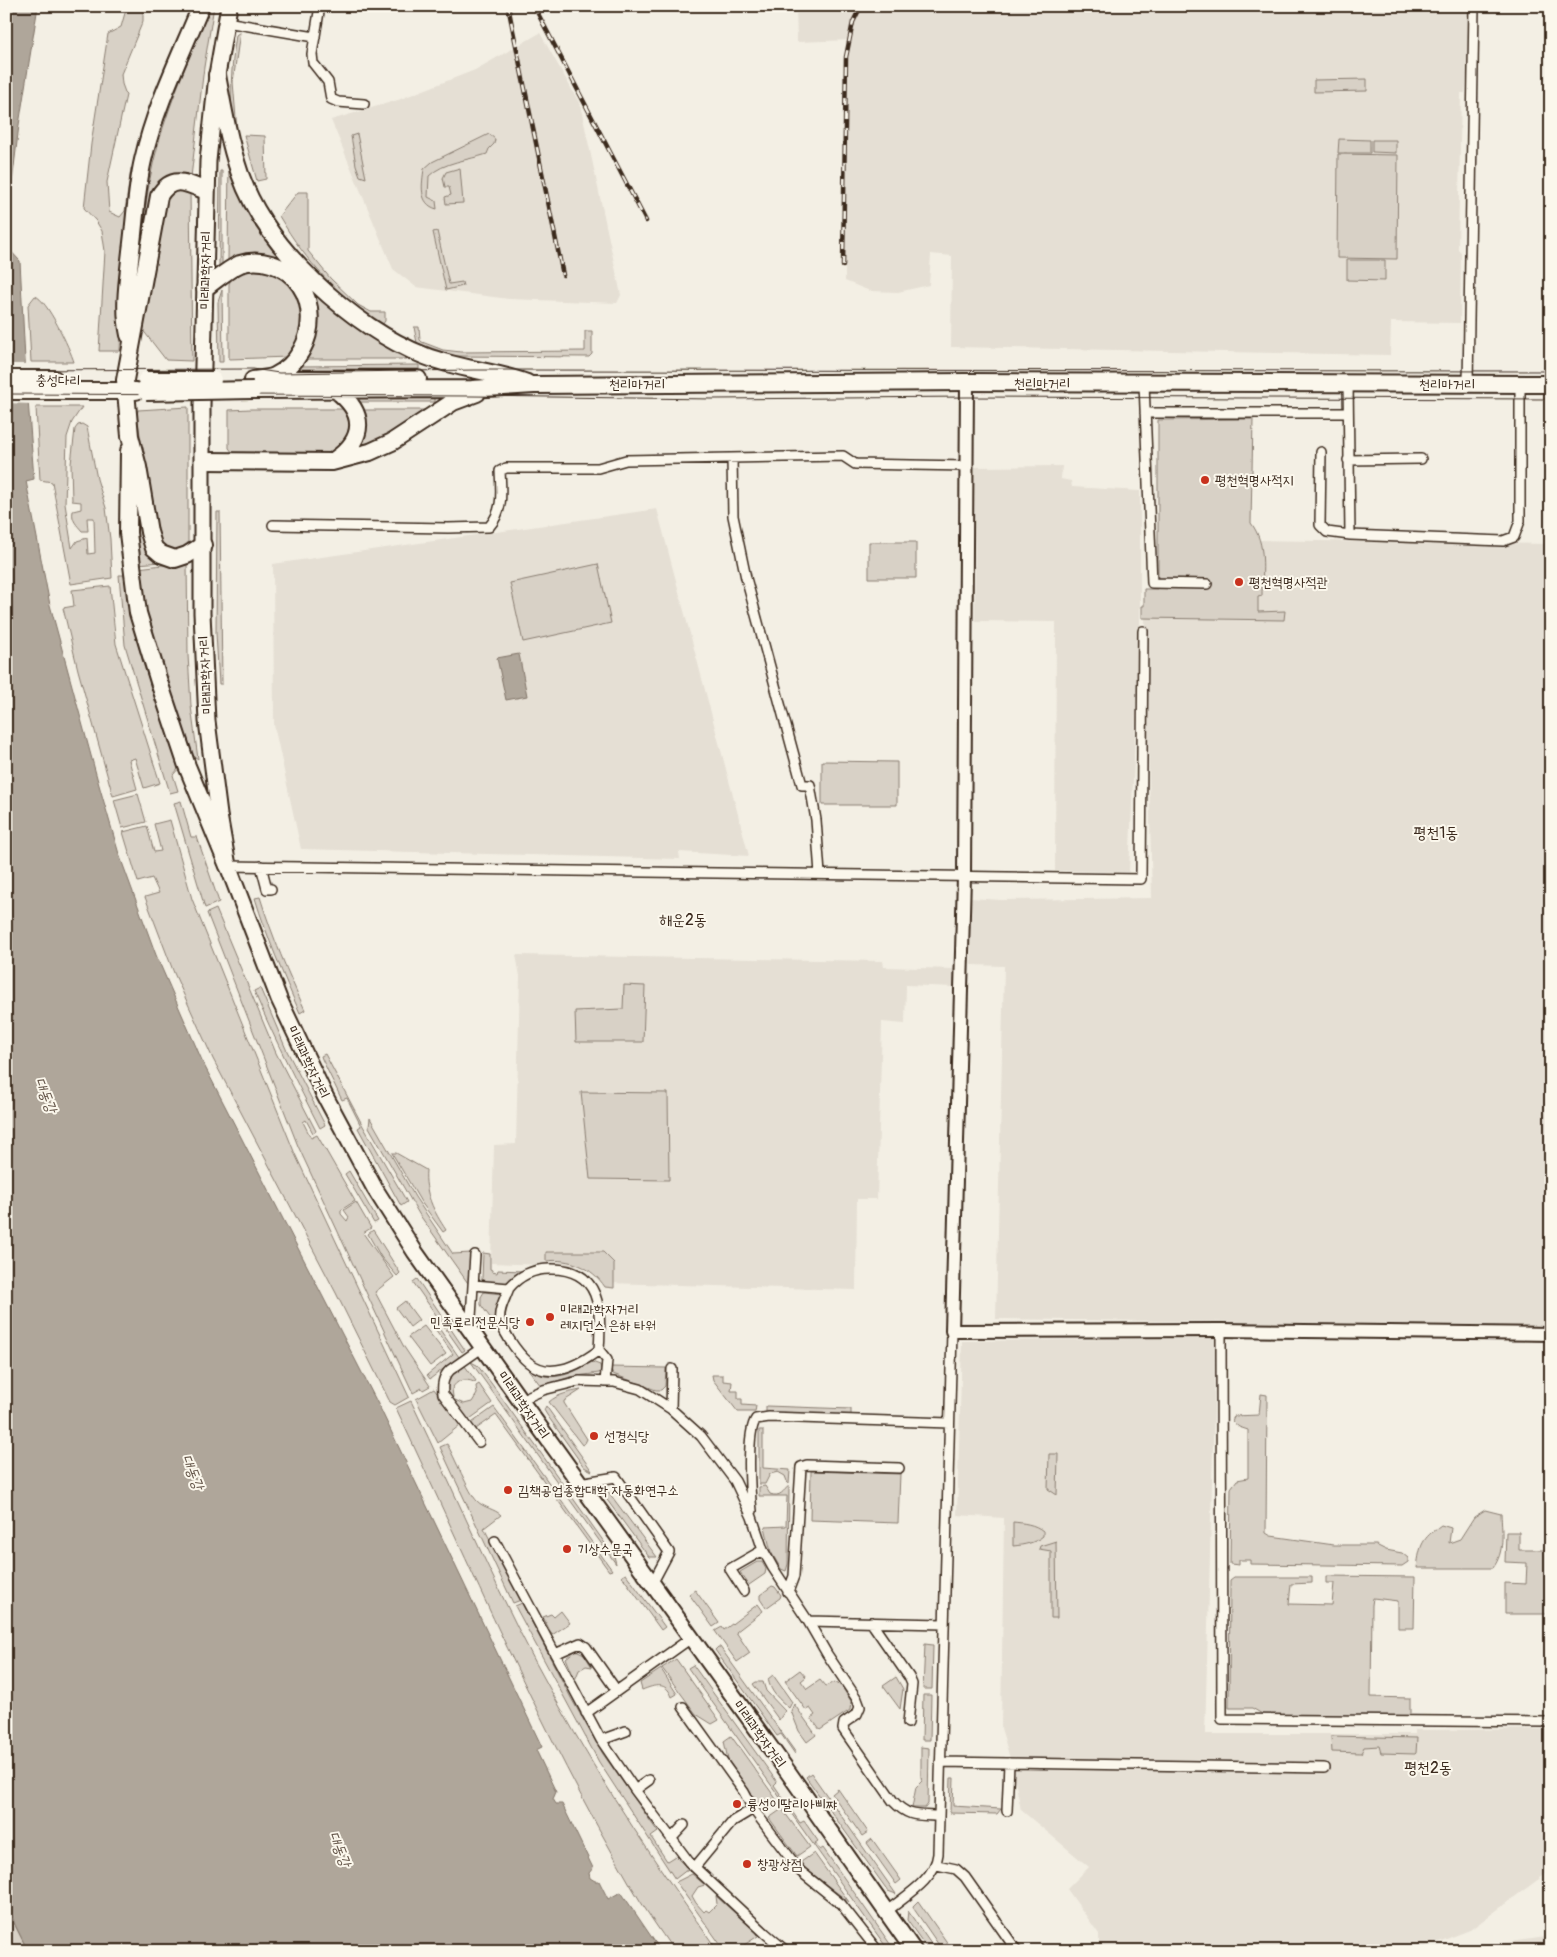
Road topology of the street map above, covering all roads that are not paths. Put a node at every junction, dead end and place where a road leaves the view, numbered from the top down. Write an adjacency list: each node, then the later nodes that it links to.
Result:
1 (201, 6): 11 (highway)
2 (229, 6): 5 (main road, 미래과학자거리)
3 (320, 6): 6 (street)
4 (1474, 6): 16 (street)
5 (226, 22): 6 (street); 7 (main road, 미래과학자거리)
6 (315, 37): 8 (street)
7 (217, 75): 9 (main road, 미래과학자거리); 21 (highway)
8 (364, 104)
9 (206, 191): 10 (main road, 미래과학자거리); 11 (highway)
10 (205, 288): 20 (highway); 30 (main road, 미래과학자거리)
11 (132, 347): 19 (highway)
12 (6, 379): 19 (highway, 충성다리)
13 (967, 382): 14 (highway, 천리마거리); 21 (highway, 천리마거리); 33 (street)
14 (1144, 383): 15 (highway, 천리마거리); 24 (street)
15 (1348, 384): 16 (highway, 천리마거리); 25 (street)
16 (1468, 384): 17 (highway, 천리마거리)
17 (1520, 384): 18 (highway, 천리마거리); 35 (street)
18 (1551, 384)
19 (118, 385): 20 (highway, bridge); 23 (highway); 26 (highway)
20 (253, 385): 21 (highway, 천리마거리); 22 (highway, 천리마거리)
21 (534, 385): 22 (highway, 천리마거리); 32 (highway)
22 (336, 390): 32 (highway)
23 (6, 391)
24 (1145, 413): 25 (street); 37 (street)
25 (1348, 413): 31 (street)
26 (130, 436): 36 (highway); 39 (highway)
27 (1322, 452): 35 (street)
28 (732, 458): 33 (street); 34 (street); 41 (street)
29 (1421, 459): 31 (street)
30 (203, 460): 32 (highway); 36 (main road, 미래과학자거리)
31 (1348, 460): 35 (street)
32 (332, 462)
33 (967, 466): 42 (street)
34 (273, 525)
35 (1350, 535)
36 (203, 545): 39 (main road, 미래과학자거리)
37 (1207, 584)
38 (1143, 631): 42 (street)
39 (228, 866): 40 (street); 50 (main road, 미래과학자거리)
40 (261, 866): 41 (street); 43 (street)
41 (820, 874): 42 (street)
42 (964, 876): 48 (street)
43 (270, 889)
44 (475, 1255): 45 (street)
45 (474, 1285): 46 (street); 50 (street)
46 (510, 1288): 52 (street); 52 (street)
47 (1221, 1330): 48 (street); 49 (street); 75 (street)
48 (952, 1331): 57 (street)
49 (1551, 1334)
50 (474, 1335): 51 (main road, 미래과학자거리)
51 (483, 1347): 55 (main road, 미래과학자거리); 58 (street)
52 (599, 1350): 54 (street)
53 (672, 1368): 56 (street)
54 (605, 1382): 55 (street); 56 (street)
55 (520, 1400): 60 (main road, 미래과학자거리)
56 (671, 1409): 61 (street)
57 (949, 1424): 61 (street); 69 (street)
58 (479, 1442)
59 (899, 1468): 66 (street)
60 (579, 1483): 64 (main road, 미래과학자거리); 64 (street)
61 (752, 1516): 63 (street)
62 (496, 1541): 71 (street)
63 (763, 1550): 65 (street); 66 (street)
64 (652, 1584): 70 (main road, 미래과학자거리)
65 (744, 1591)
66 (788, 1592): 67 (street)
67 (808, 1621): 68 (street); 86 (street)
68 (871, 1622): 69 (street); 76 (street)
69 (943, 1624): 79 (street)
70 (691, 1638): 72 (street); 91 (main road, 미래과학자거리)
71 (555, 1654): 72 (street); 74 (street)
72 (617, 1691): 74 (street)
73 (683, 1707): 84 (street)
74 (586, 1713): 78 (street)
75 (1551, 1722)
76 (908, 1723)
77 (626, 1731): 78 (street)
78 (601, 1740): 83 (street)
79 (940, 1762): 80 (street); 86 (street)
80 (1009, 1763): 81 (street); 85 (street)
81 (1324, 1768)
82 (649, 1780): 83 (street)
83 (635, 1790): 88 (street)
84 (753, 1809): 90 (street); 93 (street)
85 (1007, 1811)
86 (937, 1816): 89 (street)
87 (684, 1825): 88 (street)
88 (672, 1839): 90 (street)
89 (936, 1865): 91 (street); 95 (street)
90 (695, 1867): 92 (street)
91 (886, 1912): 94 (main road, 미래과학자거리)
92 (786, 1951)
93 (878, 1951)
94 (914, 1951)
95 (1017, 1951)

